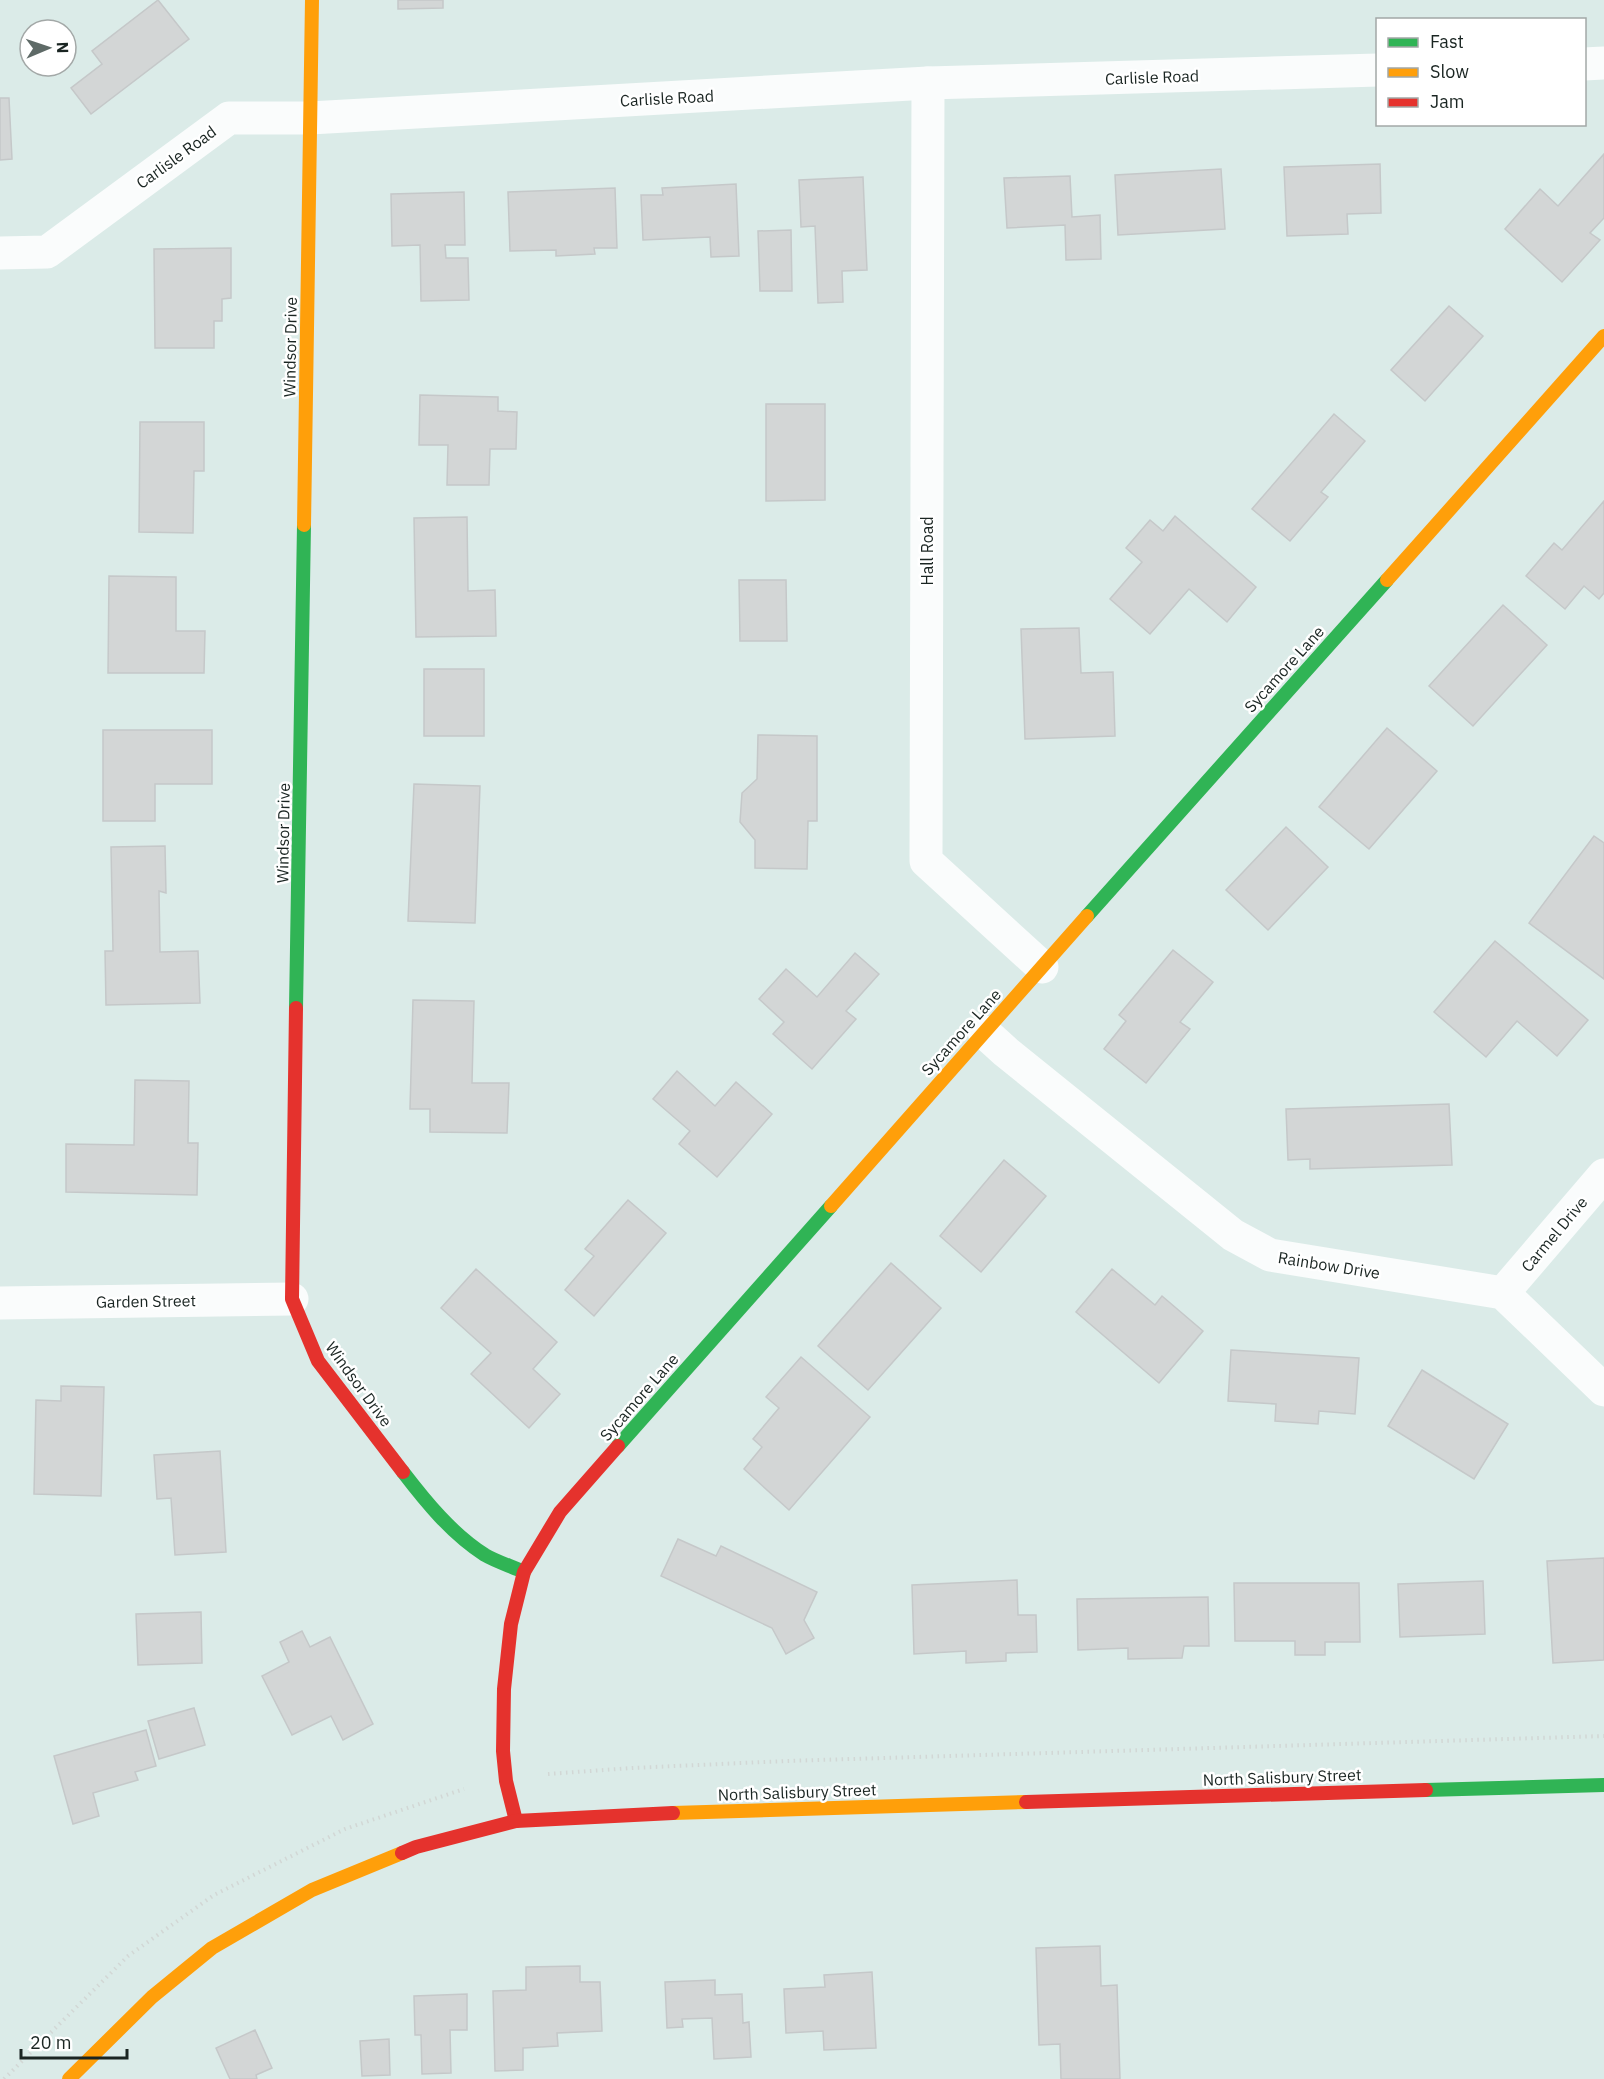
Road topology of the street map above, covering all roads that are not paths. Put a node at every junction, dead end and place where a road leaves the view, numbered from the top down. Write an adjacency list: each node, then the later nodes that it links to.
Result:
1 (312, 0): 6 (street, Windsor Drive)
2 (1604, 63): 3 (street)
3 (1586, 64)
4 (1376, 70): 5 (street, Carlisle Road)
5 (928, 83): 6 (street, Carlisle Road); 9 (street, Hall Road)
6 (310, 118): 7 (street, Carlisle Road); 13 (street, Windsor Drive)
7 (0, 253)
8 (1604, 336): 9 (street, Sycamore Lane)
9 (1042, 967): 10 (street, Sycamore Lane)
10 (984, 1032): 12 (street, Rainbow Drive); 16 (street, Sycamore Lane)
11 (1604, 1175): 12 (street, Carmel Drive)
12 (1503, 1293): 15 (street)
13 (292, 1299): 14 (street, Garden Street); 16 (street, Windsor Drive)
14 (0, 1303)
15 (1604, 1390)
16 (524, 1572): 18 (street, Sycamore Lane)
17 (1604, 1785): 18 (street, North Salisbury Street)
18 (516, 1821): 19 (street, North Salisbury Street)
19 (69, 2079)

